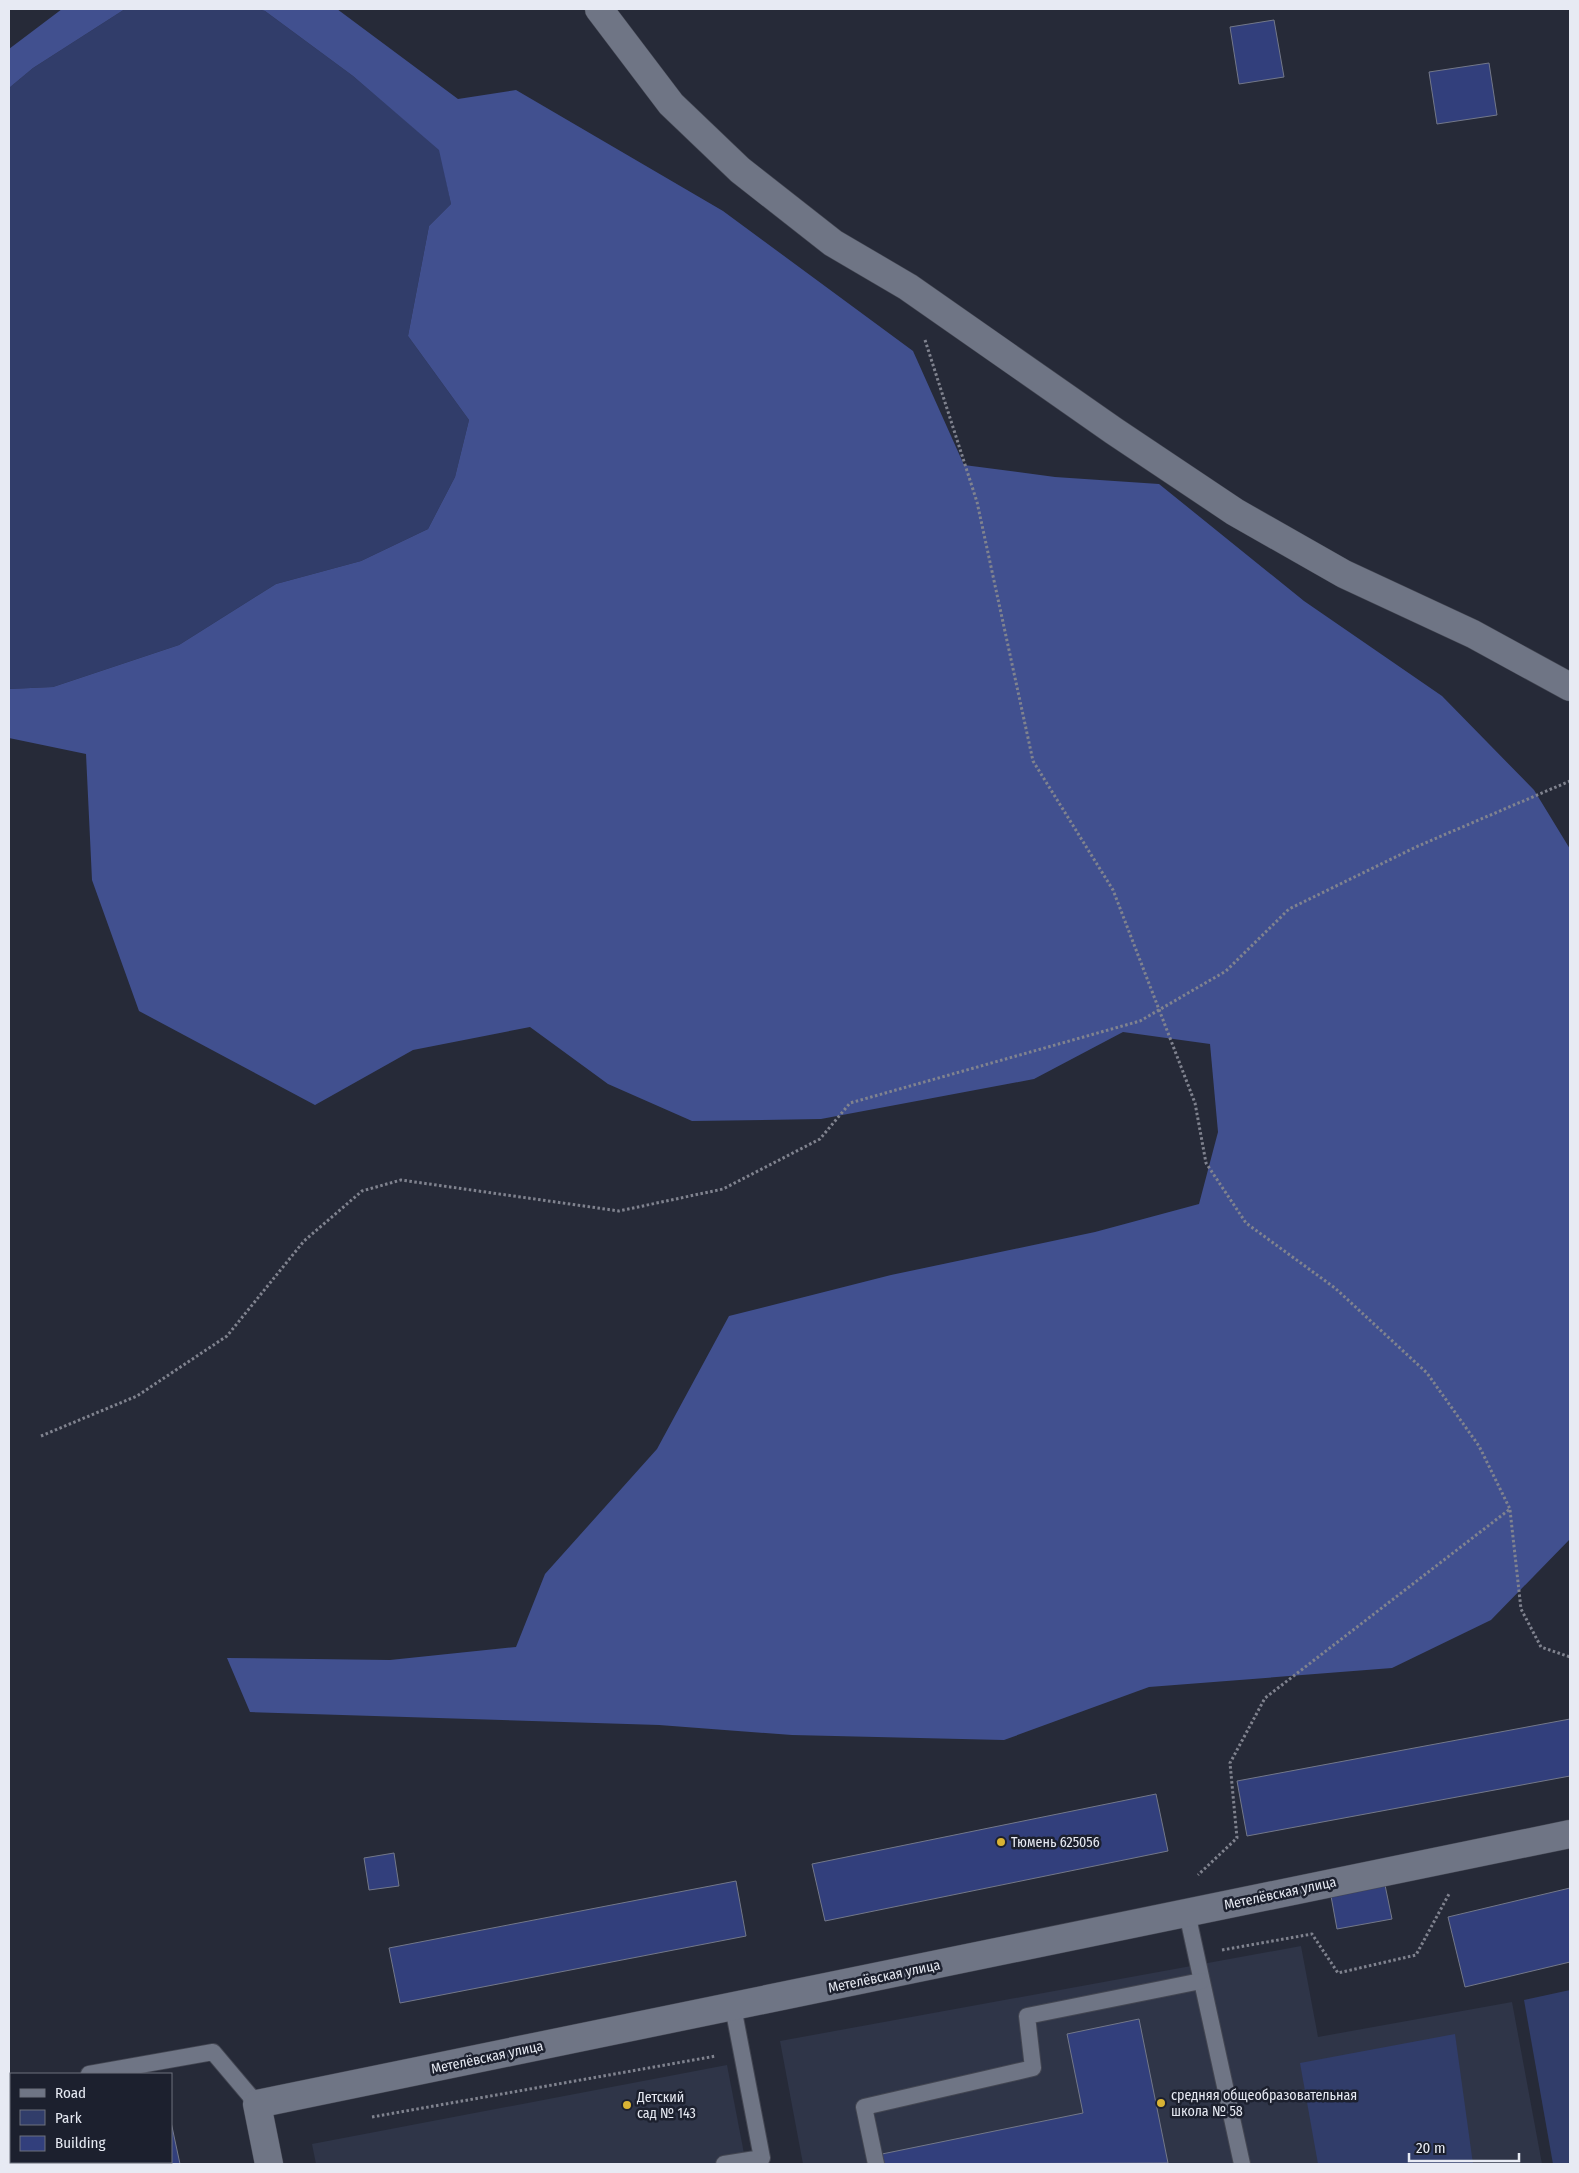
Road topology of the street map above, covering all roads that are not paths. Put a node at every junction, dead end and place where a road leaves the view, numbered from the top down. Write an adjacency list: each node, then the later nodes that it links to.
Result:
1 (599, 9): 2 (street)
2 (1570, 687)
3 (1570, 1834): 4 (street, Метелёвская улица)
4 (1187, 1913): 5 (lane); 6 (street, Метелёвская улица)
5 (1201, 1981): 11 (lane); 12 (lane)
6 (733, 2007): 8 (street, Метелёвская улица); 10 (lane)
7 (95, 2073): 8 (lane)
8 (257, 2104): 9 (street)
9 (269, 2164)
10 (727, 2164)
11 (876, 2164)
12 (1242, 2164)

